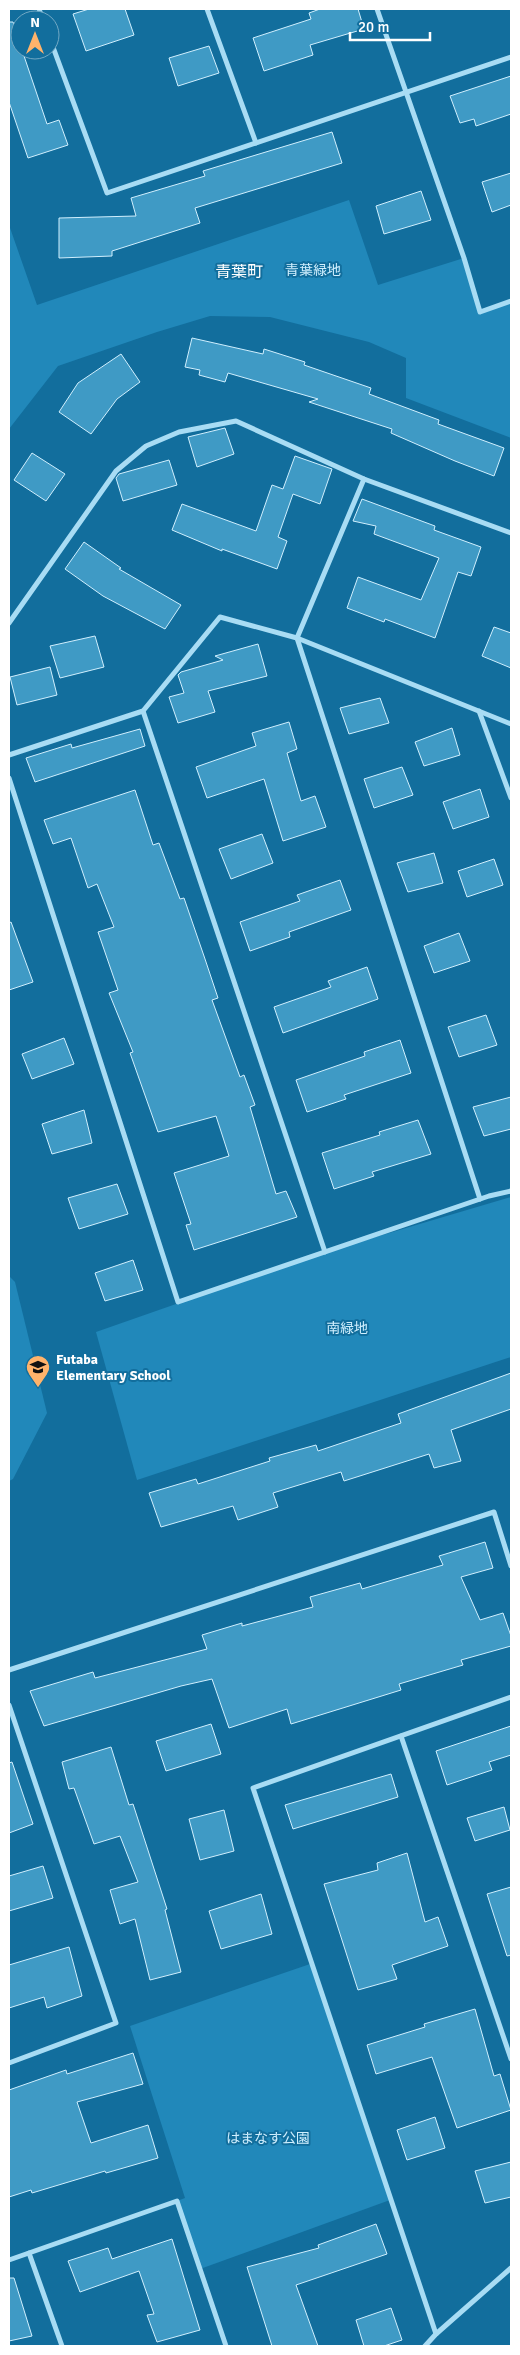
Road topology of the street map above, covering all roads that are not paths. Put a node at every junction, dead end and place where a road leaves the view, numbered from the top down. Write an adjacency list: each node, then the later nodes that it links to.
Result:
1 (207, 9): 6 (street)
2 (377, 9): 5 (street)
3 (511, 57): 5 (street)
4 (58, 60): 6 (street)
5 (406, 93): 6 (street); 7 (street)
6 (256, 143)
7 (511, 301)
8 (364, 478): 9 (street); 10 (street); 11 (street)
9 (511, 533)
10 (9, 623)
11 (297, 638): 12 (street); 13 (street); 19 (street)
12 (143, 711): 15 (street); 20 (street)
13 (479, 712): 14 (street); 17 (street)
14 (511, 724)
15 (9, 755)
16 (9, 778): 20 (street)
17 (511, 798)
18 (511, 1191): 19 (street)
19 (480, 1200): 20 (street)
20 (325, 1252)
21 (511, 1566): 22 (street)
22 (9, 1670)
23 (511, 1697): 25 (street)
24 (9, 1705): 27 (street)
25 (400, 1736): 26 (street); 31 (street)
26 (511, 2059)
27 (9, 2063)
28 (28, 2253): 29 (street); 32 (street); 33 (street)
29 (9, 2260)
30 (511, 2268): 31 (street)
31 (436, 2334): 34 (street)
32 (62, 2346)
33 (226, 2346)
34 (425, 2346)

